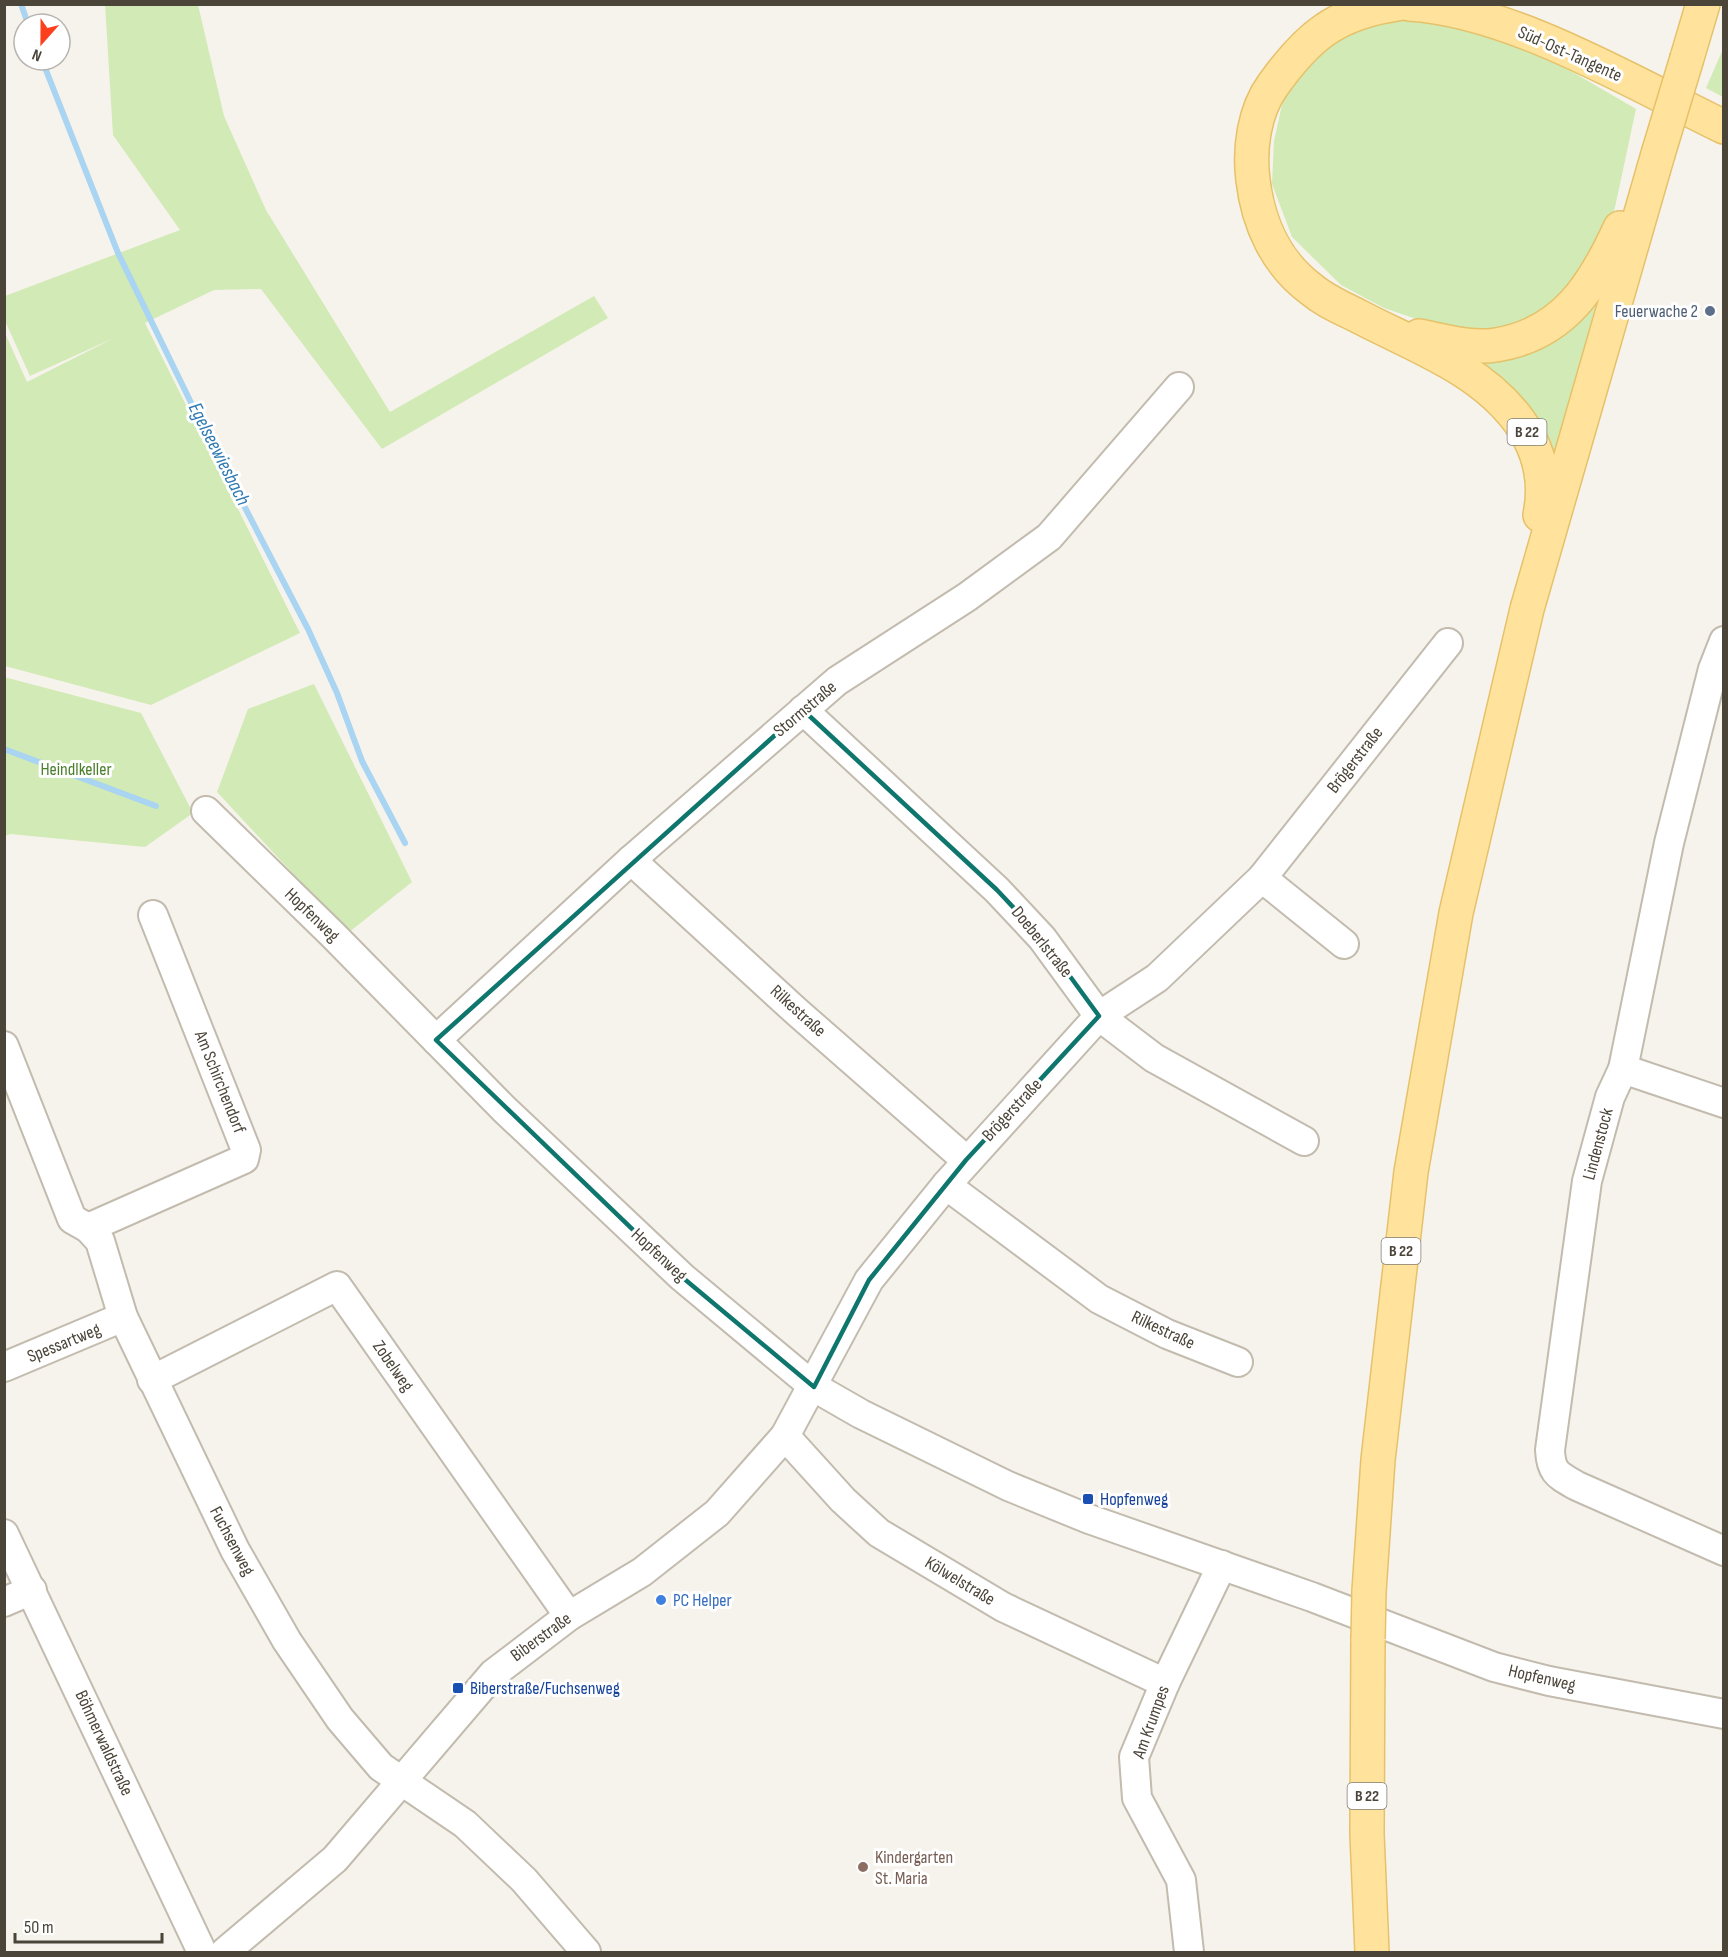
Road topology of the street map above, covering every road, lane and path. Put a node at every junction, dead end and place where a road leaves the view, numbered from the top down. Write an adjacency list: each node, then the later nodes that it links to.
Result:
1 (1703, 4): 4 (main road, B 22)
2 (1390, 5): 5 (main road, Süd-Ost-Tangente); 7 (main road, B 22)
3 (1724, 8): 4 (main road)
4 (1690, 50): 6 (main road, B 22, bridge)
5 (1724, 127)
6 (1654, 168): 7 (main road, B 22); 9 (main road, B 22)
7 (1382, 328): 9 (main road, B 22)
8 (1179, 387): 12 (street, Stormstraße)
9 (1527, 609): 46 (main road, B 22, bridge)
10 (1724, 641): 21 (street, Lindenstock)
11 (1448, 643): 15 (street, Brögerstraße)
12 (803, 710): 14 (street, Stormstraße); 18 (street, Doeberlstraße)
13 (206, 811): 19 (street, Hopfenweg)
14 (632, 860): 19 (street, Stormstraße); 24 (street, Rilkestraße)
15 (1262, 878): 17 (street); 18 (street, Brögerstraße)
16 (153, 915): 26 (street, Am Schirchendorf)
17 (1344, 944)
18 (1099, 1016): 23 (street, Doeberlstraße); 24 (street, Brögerstraße)
19 (436, 1040): 31 (street, Hopfenweg)
20 (4, 1046): 26 (street, Fuchsenweg)
21 (1623, 1069): 22 (street); 34 (street, Lindenstock)
22 (1724, 1103)
23 (1304, 1141)
24 (966, 1160): 25 (street, Brögerstraße)
25 (946, 1185): 28 (street, Rilkestraße); 31 (street, Brögerstraße)
26 (88, 1228): 27 (street, Fuchsenweg)
27 (123, 1317): 29 (street, Spessartweg); 30 (street, Fuchsenweg)
28 (1238, 1362)
29 (4, 1367)
30 (152, 1380): 38 (street, Zobelweg); 41 (street, Fuchsenweg)
31 (814, 1387): 32 (street, Biberstraße); 35 (street, Hopfenweg)
32 (784, 1436): 38 (street, Biberstraße); 39 (street, Kölwelstraße)
33 (4, 1534): 36 (street, Böhmerwaldstraße)
34 (1724, 1551)
35 (1222, 1565): 39 (street, Am Krumpes); 40 (street, Hopfenweg)
36 (32, 1590): 37 (street); 42 (street, Böhmerwaldstraße)
37 (4, 1602)
38 (569, 1616): 41 (street, Biberstraße)
39 (1165, 1683): 45 (street, Am Krumpes)
40 (1724, 1714)
41 (401, 1781): 43 (street, Biberstraße); 44 (street, Fuchsenweg)
42 (202, 1953)
43 (225, 1953)
44 (586, 1953)
45 (1188, 1953)
46 (1372, 1953)

